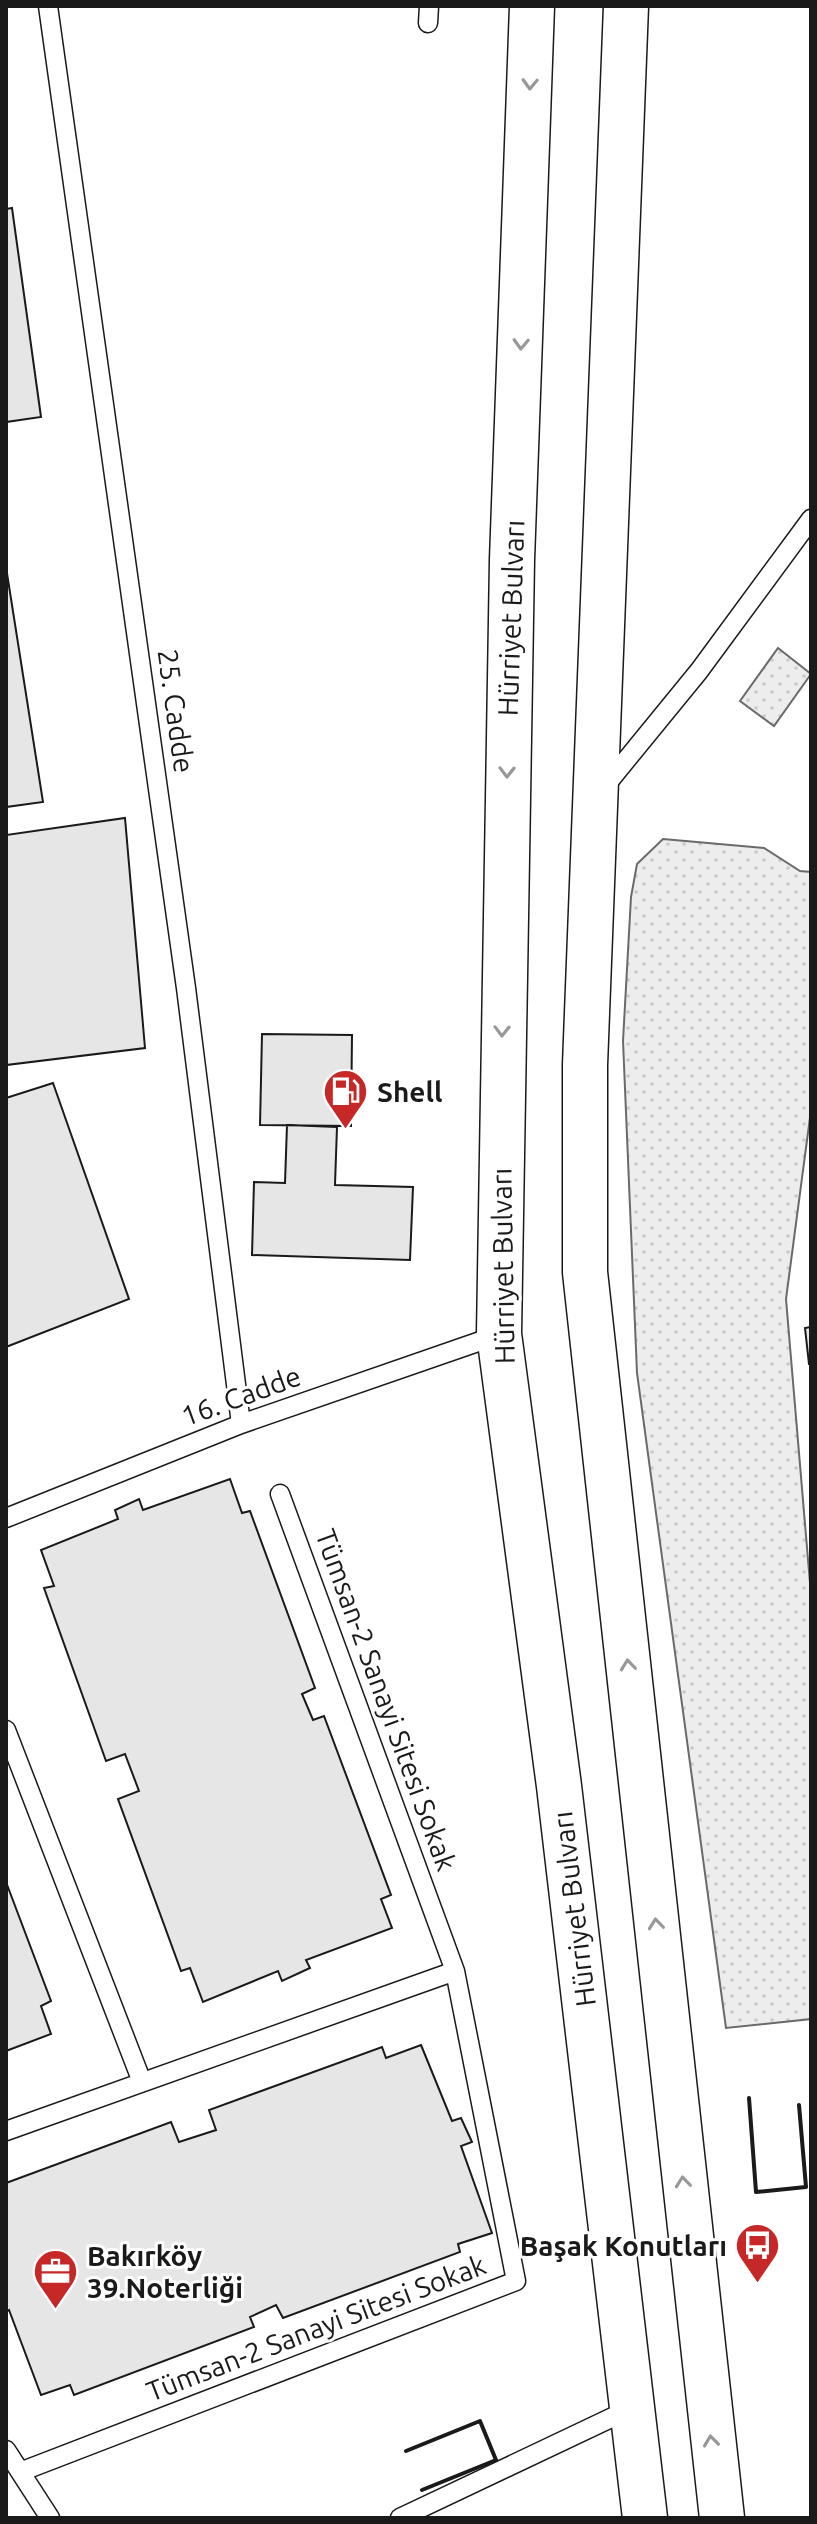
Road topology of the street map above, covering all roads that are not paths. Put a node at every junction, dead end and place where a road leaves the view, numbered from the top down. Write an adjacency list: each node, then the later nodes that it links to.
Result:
1 (48, 6): 7 (lane, 25. Cadde)
2 (532, 6): 6 (main road, Hürriyet Bulvarı, one-way to 6)
3 (626, 6): 5 (main road)
4 (811, 519): 5 (lane)
5 (596, 798): 20 (main road, one-way to 5)
6 (499, 1334): 7 (lane, 16. Cadde); 14 (main road, Hürriyet Bulvarı)
7 (241, 1424): 9 (lane, 16. Cadde)
8 (280, 1494): 11 (lane, Tümsan-2 Sanayi Sitesi Sokak)
9 (6, 1518)
10 (6, 1730): 12 (lane)
11 (455, 1971): 12 (lane); 16 (lane, Tümsan-2 Sanayi Sitesi Sokak)
12 (142, 2082): 13 (lane)
13 (6, 2131)
14 (634, 2407): 18 (lane); 19 (main road, Hürriyet Bulvarı)
15 (6, 2450): 16 (lane)
16 (20, 2472): 17 (lane)
17 (50, 2518)
18 (400, 2518)
19 (645, 2518)
20 (722, 2518)

